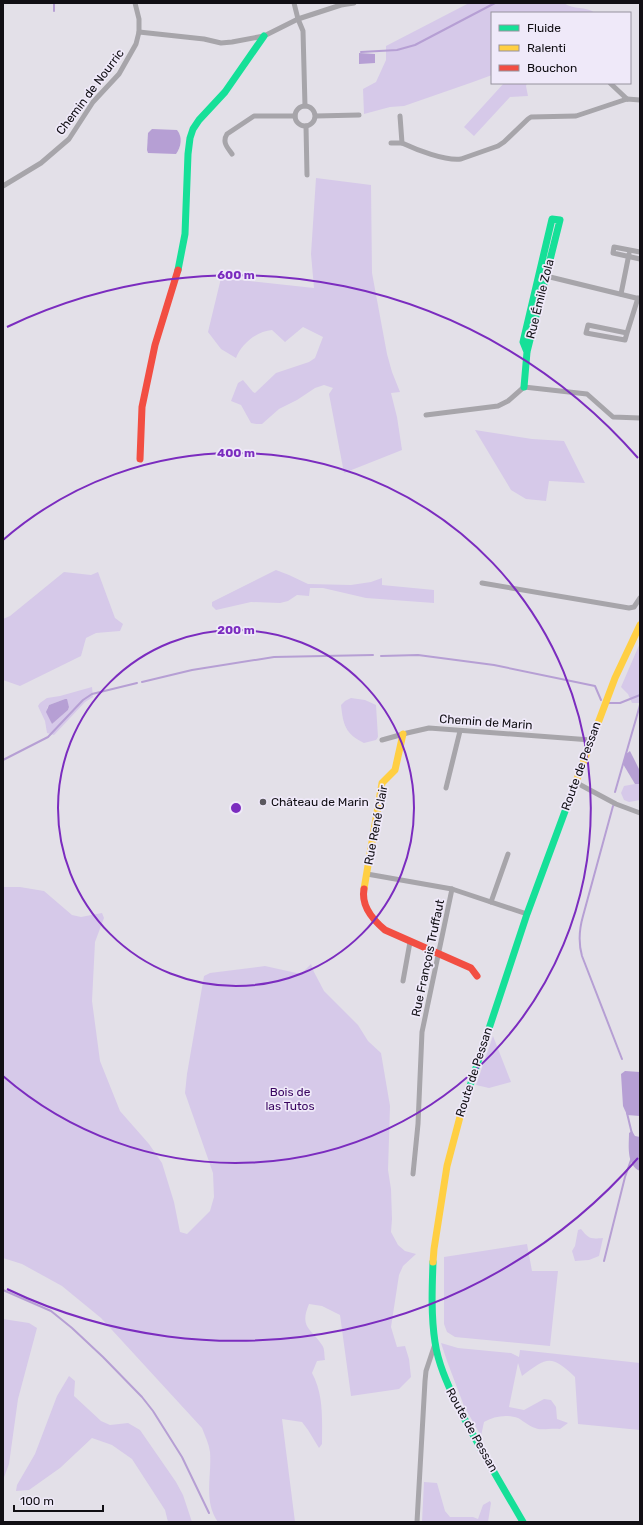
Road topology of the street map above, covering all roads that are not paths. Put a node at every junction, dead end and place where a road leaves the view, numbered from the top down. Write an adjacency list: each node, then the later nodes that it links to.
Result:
1 (135, 3): 5 (street, Chemin de Nourric)
2 (294, 3): 4 (street)
3 (354, 3): 4 (street)
4 (298, 19): 6 (street); 10 (street)
5 (139, 32): 6 (street); 20 (street, Chemin de Nourric)
6 (264, 36): 33 (street)
7 (611, 84): 8 (street)
8 (627, 100): 9 (street); 17 (street)
9 (640, 100)
10 (305, 106): 12 (street); 13 (street)
11 (359, 115): 13 (street)
12 (295, 116): 15 (street); 18 (street)
13 (316, 116): 15 (street)
14 (400, 116): 17 (street)
15 (306, 126): 19 (street)
16 (391, 143): 17 (street)
17 (402, 143)
18 (232, 154)
19 (307, 174)
20 (3, 186)
21 (630, 250): 22 (street); 23 (street); 23 (street)
22 (640, 252)
23 (629, 257): 24 (street); 26 (street)
24 (640, 259)
25 (546, 276): 26 (street); 29 (street, Rue Émile Zola); 29 (street, Rue Émile Zola)
26 (621, 294): 27 (street)
27 (639, 298): 28 (street)
28 (627, 332): 28 (street)
29 (527, 352): 30 (street, Rue Émile Zola)
30 (524, 387): 31 (street); 32 (street)
31 (426, 415)
32 (640, 418)
33 (140, 459)
34 (482, 583): 35 (street)
35 (640, 598)
36 (640, 625): 40 (street, Route de Pessan)
37 (460, 731): 38 (street, Chemin de Marin); 40 (street, Chemin de Marin); 42 (street)
38 (403, 734): 39 (street, Chemin de Marin); 45 (street, Rue René Clair)
39 (382, 740)
40 (591, 740): 41 (street, Route de Pessan)
41 (575, 782): 43 (street); 48 (street, Route de Pessan)
42 (446, 788)
43 (640, 813)
44 (508, 854): 47 (street)
45 (367, 874): 46 (street); 49 (street, Rue René Clair)
46 (452, 889): 47 (street); 50 (street, Rue François Truffaut)
47 (491, 902): 48 (street)
48 (527, 914): 54 (street, Route de Pessan)
49 (410, 942): 50 (street, Rue René Clair); 52 (street)
50 (438, 954): 51 (street, Rue René Clair); 53 (street, Rue François Truffaut)
51 (477, 976)
52 (403, 981)
53 (413, 1174)
54 (435, 1343): 55 (street); 56 (street, Route de Pessan)
55 (417, 1522)
56 (523, 1522)

